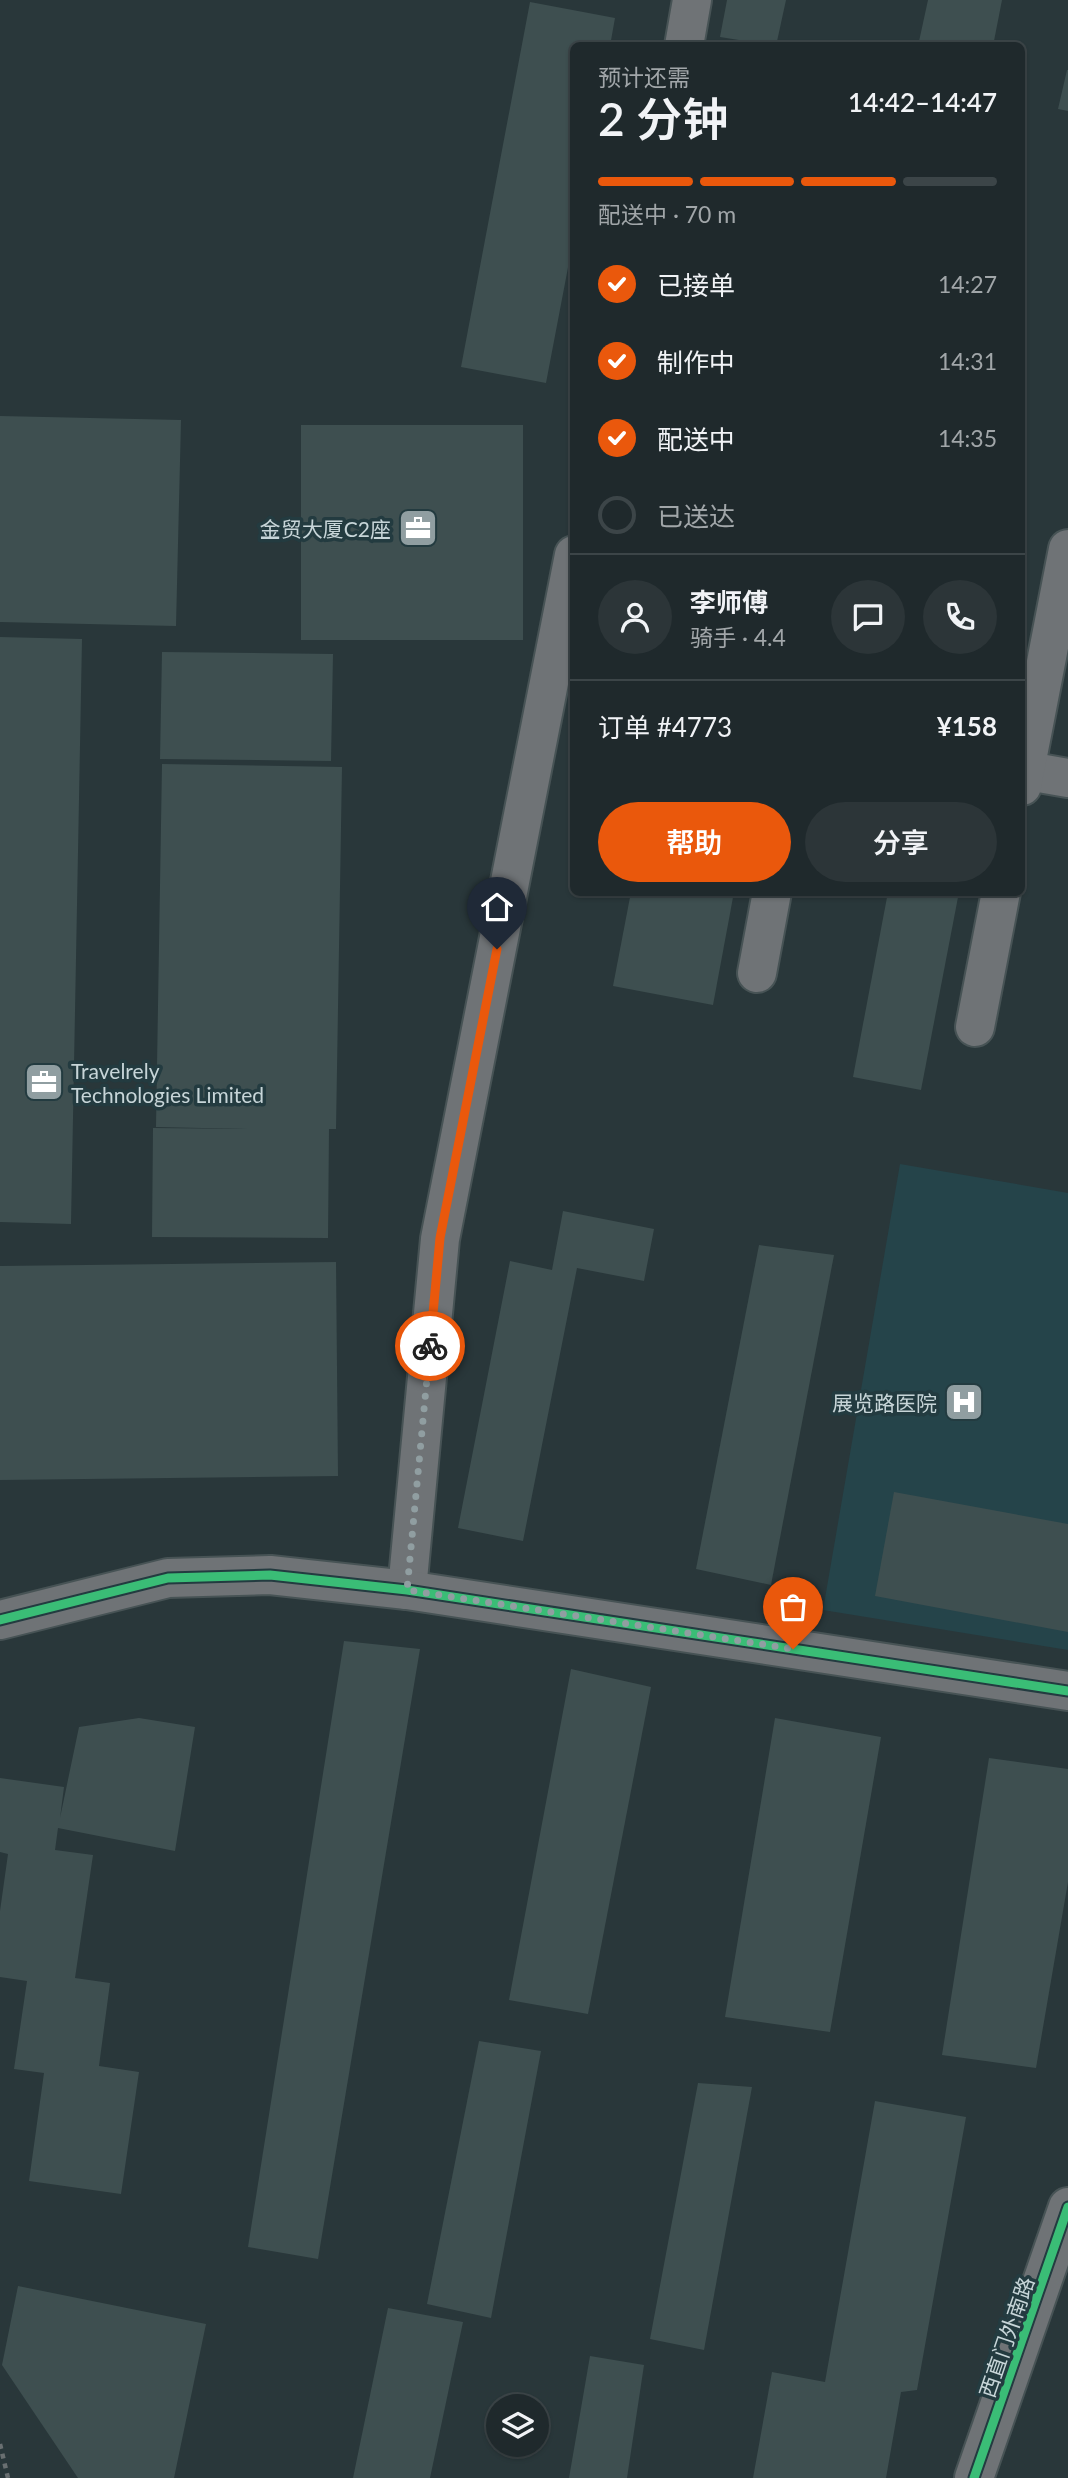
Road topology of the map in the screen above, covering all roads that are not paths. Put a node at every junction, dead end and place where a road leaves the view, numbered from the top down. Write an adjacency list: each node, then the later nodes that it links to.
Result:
1 (692, 0): 2 (street)
2 (685, 42)
3 (1068, 549): 6 (street)
4 (570, 596): 5 (street)
5 (561, 688): 13 (street)
6 (1025, 765)
7 (1025, 775): 8 (street)
8 (1068, 778)
9 (771, 896): 11 (street)
10 (1000, 896): 12 (street)
11 (757, 972)
12 (975, 1027)
13 (407, 1590): 14 (street); 15 (street)
14 (0, 1620)
15 (1068, 1691)
16 (1068, 2207): 17 (street, 西直门外南路)
17 (974, 2478)

